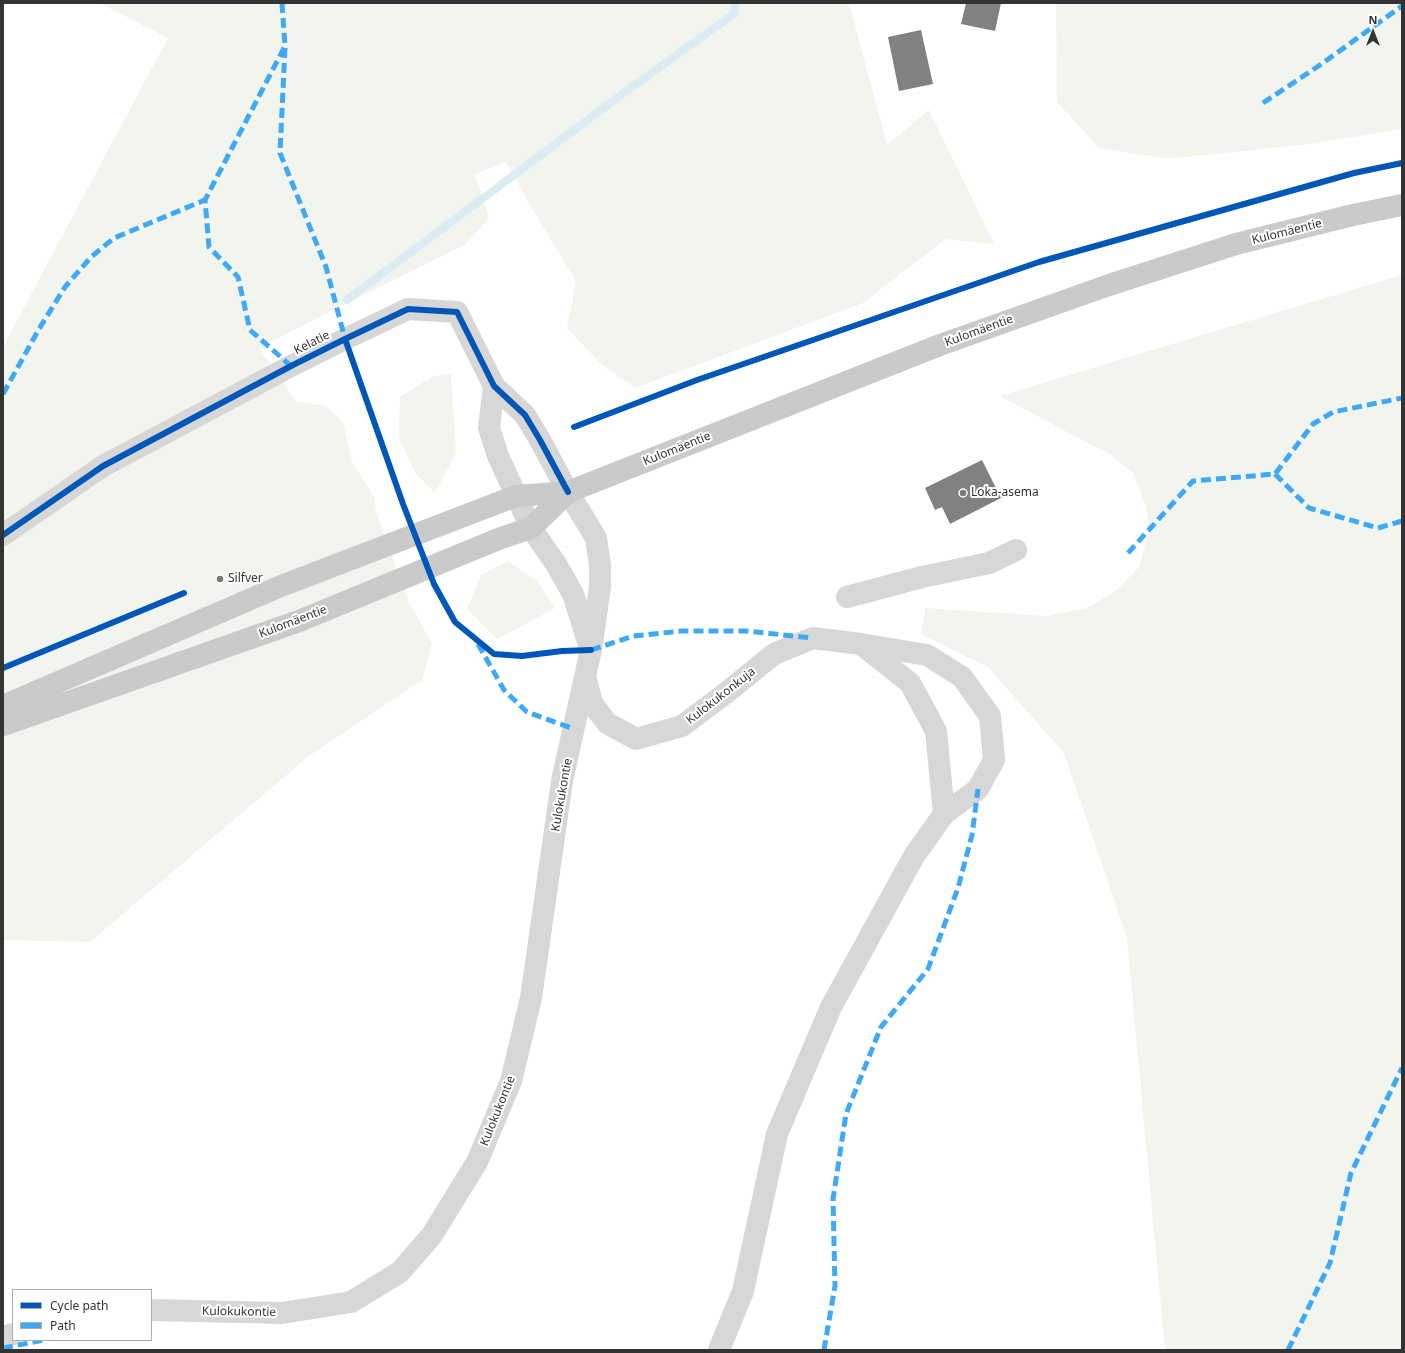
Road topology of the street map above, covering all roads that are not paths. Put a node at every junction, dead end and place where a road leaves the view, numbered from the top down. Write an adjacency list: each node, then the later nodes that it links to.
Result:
1 (1402, 205): 3 (main road, Kulomäentie)
2 (494, 386): 3 (street, Kelatie); 4 (street); 6 (street, Kelatie)
3 (568, 492): 4 (main road, Kulomäentie); 5 (main road, Kulomäentie); 10 (street, Kulokukontie)
4 (516, 496): 5 (street); 12 (main road, Kulomäentie)
5 (531, 528): 10 (street, Kulokukontie); 13 (main road, Kulomäentie)
6 (3, 535)
7 (1016, 550): 8 (street)
8 (847, 597)
9 (861, 644): 11 (street, Kulokukonkuja); 14 (street); 14 (street, Kulokukonkuja)
10 (591, 650): 11 (street, Kulokukontie)
11 (586, 677): 15 (street, Kulokukontie)
12 (3, 706)
13 (3, 725)
14 (944, 814): 16 (street, Kulokukonkuja)
15 (152, 1310)
16 (719, 1350)

